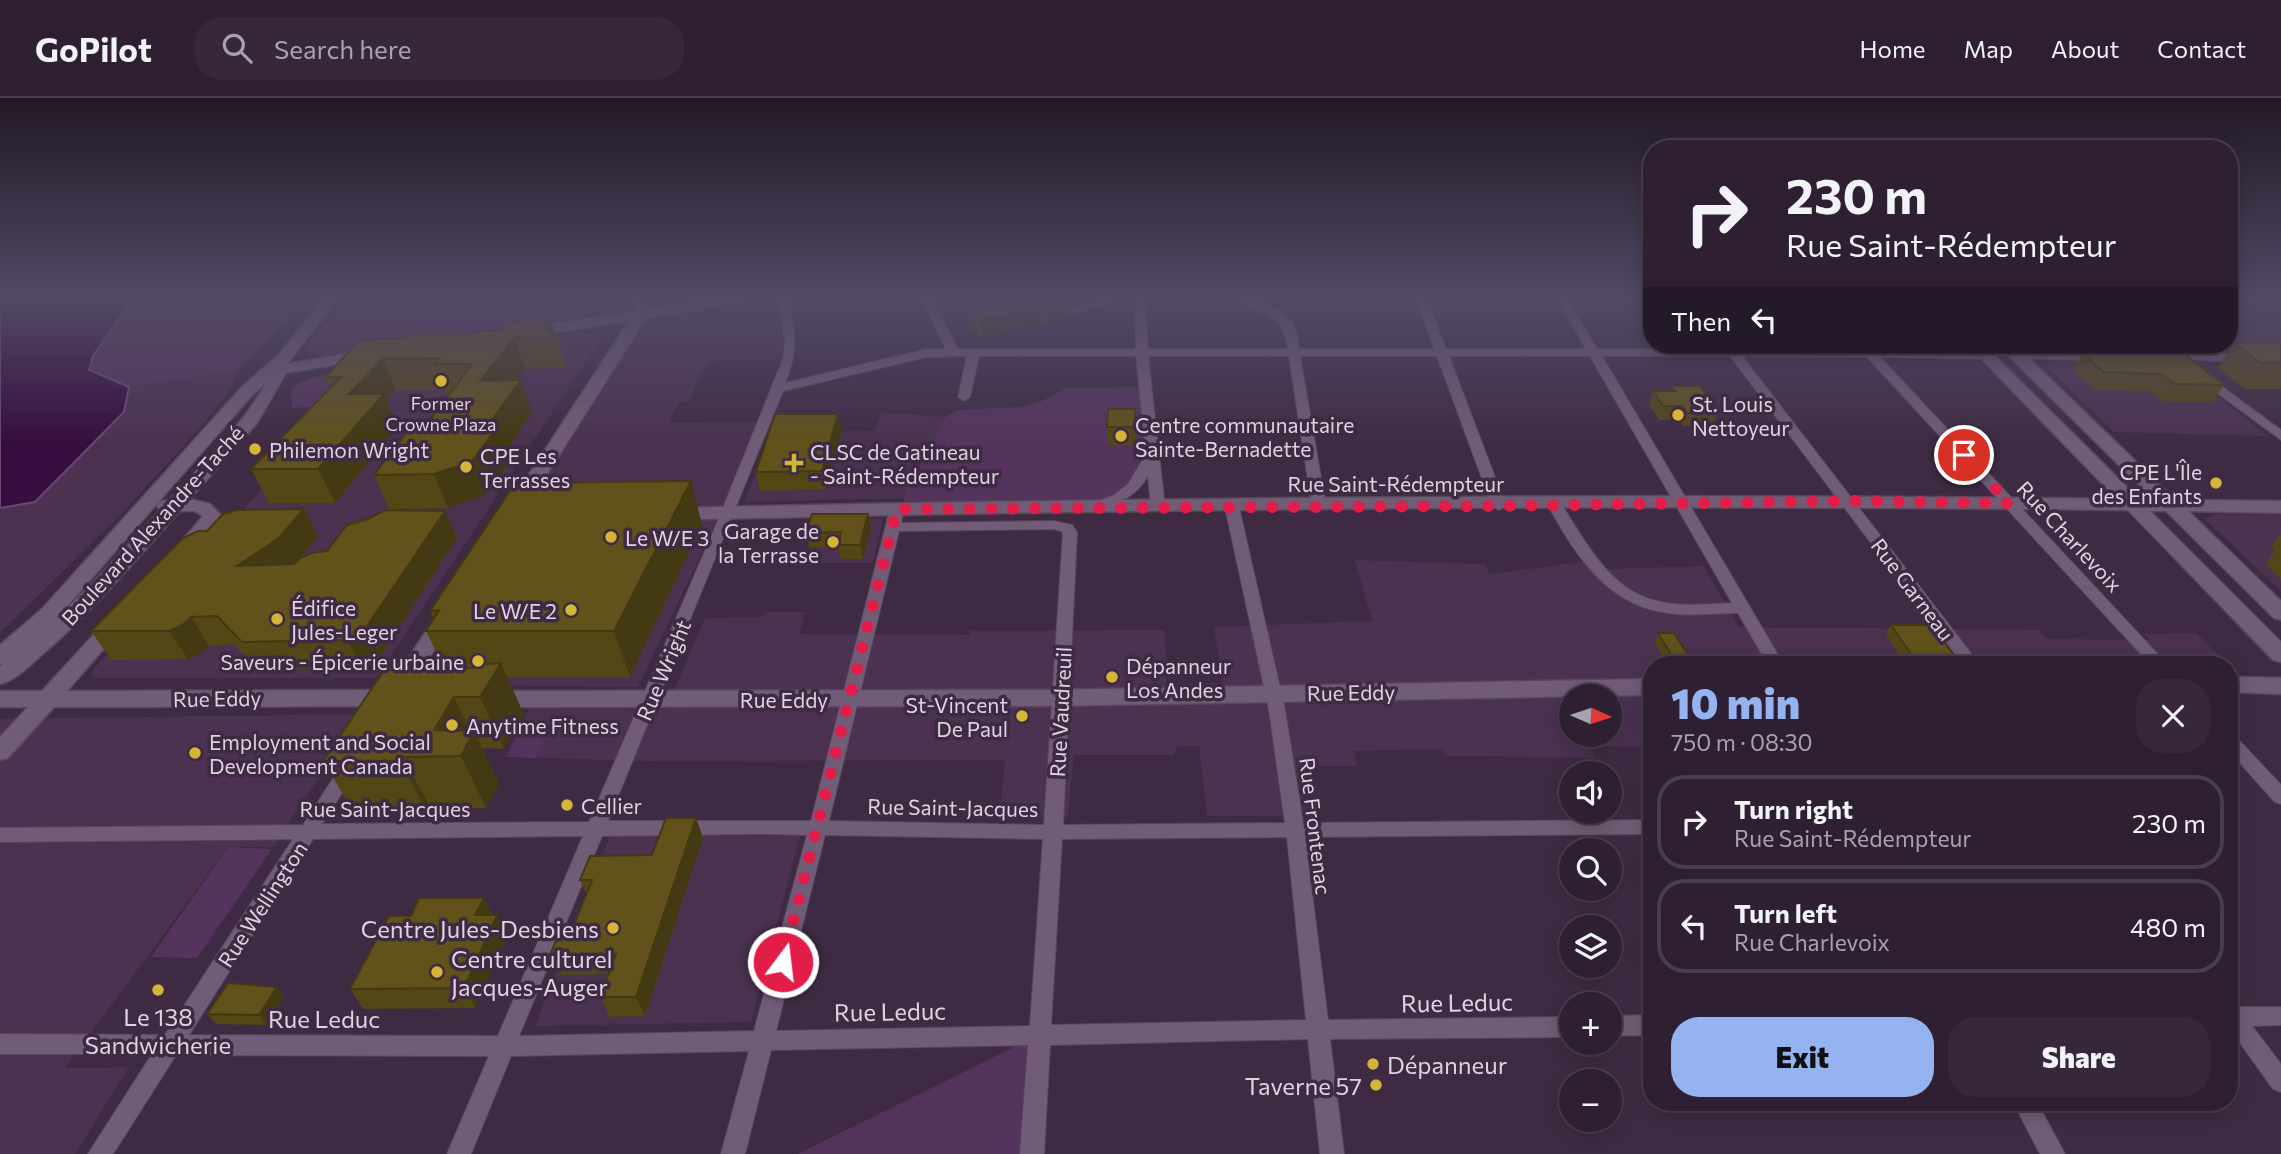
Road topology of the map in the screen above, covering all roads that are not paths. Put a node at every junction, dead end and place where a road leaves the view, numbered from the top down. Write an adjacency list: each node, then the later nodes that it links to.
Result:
1 (293, 347): 26 (main road, Boulevard Alexandre-Taché)
2 (618, 347): 47 (main road)
3 (792, 347): 27 (street, Rue Wright)
4 (951, 347): 12 (street)
5 (1142, 347): 21 (street)
6 (1294, 347): 15 (street)
7 (1439, 347): 10 (street)
8 (1591, 347): 11 (street)
9 (1643, 351): 11 (street)
10 (1441, 352): 11 (street); 15 (street); 37 (street)
11 (1594, 352): 32 (street)
12 (954, 353): 13 (street); 27 (street)
13 (974, 353): 21 (street); 28 (street)
14 (382, 354): 26 (main road)
15 (1296, 354): 21 (street); 42 (street)
16 (1735, 354): 31 (street, Rue Garneau)
17 (1871, 354): 33 (street, Rue Charlevoix)
18 (1986, 354): 38 (main road)
19 (2016, 354): 39 (main road)
20 (2067, 354): 22 (street)
21 (1142, 355): 30 (street)
22 (2109, 357)
23 (2155, 357): 24 (street)
24 (2178, 357): 25 (street); 29 (street)
25 (2281, 359)
26 (276, 369): 35 (main road, Boulevard Alexandre-Taché); 36 (main road, Boulevard Alexandre-Taché)
27 (777, 387): 45 (street, Rue Wright)
28 (964, 397)
29 (2281, 436)
30 (1152, 454): 40 (street); 44 (street)
31 (1846, 501): 32 (main road, Rue Saint-Rédempteur); 33 (main road, Rue Saint-Rédempteur); 56 (street, Rue Garneau)
32 (1683, 503): 34 (main road, Rue Saint-Rédempteur); 52 (street)
33 (2009, 503): 38 (main road, Rue Saint-Rédempteur); 57 (street, Rue Charlevoix)
34 (1555, 505): 37 (main road, Rue Saint-Rédempteur); 52 (street)
35 (147, 506): 36 (main road); 58 (main road, Boulevard Alexandre-Taché)
36 (174, 506): 49 (main road); 59 (main road, Boulevard Alexandre-Taché)
37 (1499, 506): 42 (main road, Rue Saint-Rédempteur)
38 (2136, 506): 39 (main road, Rue Saint-Rédempteur); 54 (main road)
39 (2172, 506): 43 (main road, Rue Saint-Rédempteur); 53 (main road)
40 (1158, 507): 41 (main road, Rue Saint-Rédempteur); 44 (main road, Rue Saint-Rédempteur)
41 (1232, 507): 42 (main road, Rue Saint-Rédempteur); 63 (street, Rue Frontenac)
42 (1319, 507)
43 (2281, 507)
44 (1080, 508): 48 (main road, Rue Saint-Rédempteur)
45 (728, 513): 46 (main road, Rue Saint-Rédempteur); 48 (main road, Rue Saint-Rédempteur); 71 (street, Rue Wright)
46 (649, 514)
47 (534, 516)
48 (895, 518): 64 (street, Rue Vaudreuil); 66 (street)
49 (172, 563)
50 (459, 596): 65 (main road)
51 (136, 602): 68 (main road)
52 (1743, 608): 55 (street)
53 (2281, 614)
54 (2281, 655)
55 (1771, 656)
56 (1965, 656)
57 (2152, 656)
58 (0, 657)
59 (0, 677)
60 (2238, 685): 61 (main road)
61 (2281, 686)
62 (1643, 687): 63 (main road, Rue Eddy)
63 (1275, 693): 64 (main road, Rue Eddy); 80 (street, Rue Frontenac)
64 (1062, 697): 66 (main road, Rue Eddy); 82 (street, Rue Vaudreuil)
65 (393, 698): 68 (main road, Rue Eddy); 69 (main road, Rue Eddy); 72 (street)
66 (852, 698): 71 (main road, Rue Eddy); 79 (street)
67 (0, 699): 68 (main road, Rue Eddy)
68 (47, 699): 74 (main road)
69 (416, 699)
70 (469, 699): 71 (main road, Rue Eddy)
71 (651, 699): 78 (street, Rue Wright)
72 (378, 723)
73 (2238, 750): 76 (street)
74 (0, 752)
75 (356, 756): 81 (street, Rue Wellington)
76 (2281, 797)
77 (1643, 827): 80 (street, Rue Saint-Jacques)
78 (596, 828): 79 (street, Rue Saint-Jacques); 81 (street, Rue Saint-Jacques); 95 (street, Rue Wright)
79 (818, 828): 82 (street, Rue Saint-Jacques); 92 (street)
80 (1294, 829): 82 (street, Rue Saint-Jacques); 90 (street, Rue Frontenac)
81 (309, 831): 83 (street, Rue Saint-Jacques); 94 (street, Rue Wellington)
82 (1053, 832): 91 (street, Rue Vaudreuil)
83 (0, 835)
84 (2238, 1016): 85 (street)
85 (2281, 1016)
86 (2238, 1025): 96 (street)
87 (1622, 1026): 88 (street)
88 (1643, 1026)
89 (1559, 1027): 90 (street, Rue Leduc)
90 (1317, 1030): 91 (street, Rue Leduc); 102 (street, Rue Frontenac)
91 (1040, 1034): 92 (street, Rue Leduc); 101 (street, Rue Vaudreuil)
92 (763, 1040): 95 (street, Rue Leduc); 100 (street)
93 (0, 1044): 94 (street, Rue Leduc)
94 (171, 1044): 95 (street, Rue Leduc); 98 (street, Rue Wellington)
95 (504, 1046): 99 (street, Rue Wright)
96 (2281, 1082)
97 (2029, 1111): 103 (street)
98 (100, 1154)
99 (459, 1154)
100 (733, 1154)
101 (1032, 1154)
102 (1332, 1154)
103 (2053, 1154)

